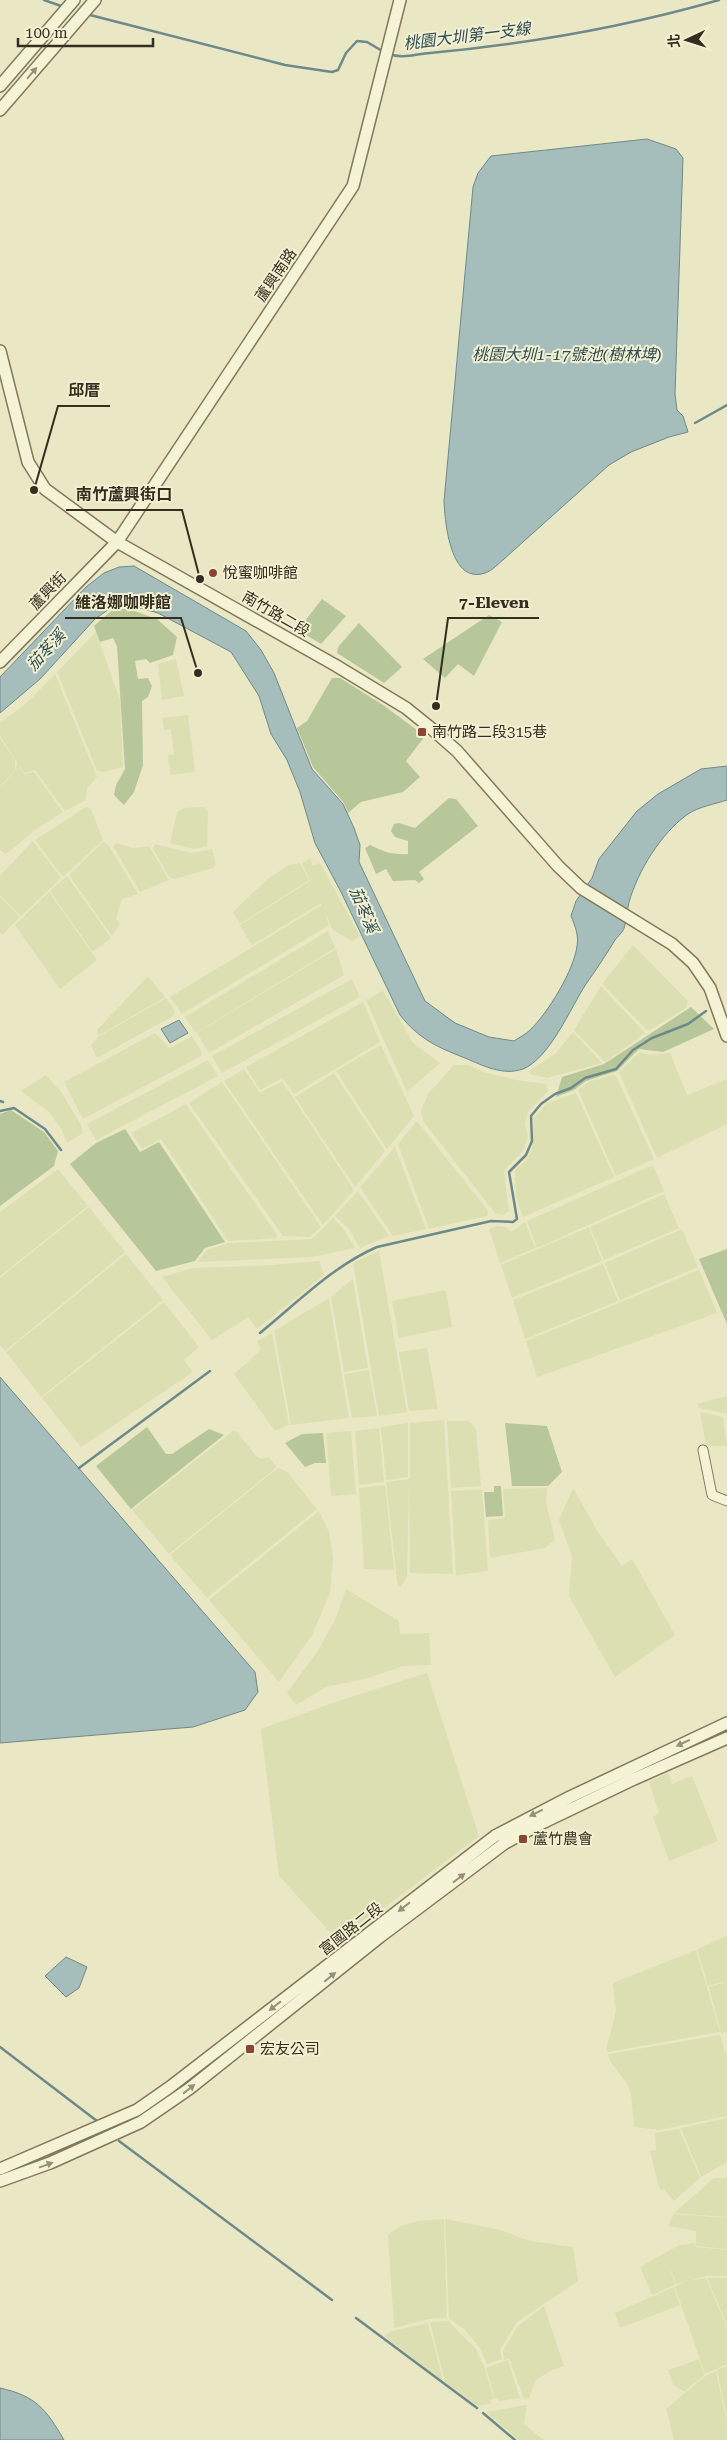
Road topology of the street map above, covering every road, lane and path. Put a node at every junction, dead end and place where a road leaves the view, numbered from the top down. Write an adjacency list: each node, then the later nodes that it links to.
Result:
1 (74, 0): 4 (street)
2 (95, 0): 5 (street, one-way to 2)
3 (400, 0): 7 (street, 蘆興南路)
4 (0, 86)
5 (0, 110)
6 (0, 351): 7 (street, 南竹路二段)
7 (117, 542): 8 (street, 蘆興街); 9 (street, 南竹路二段)
8 (0, 662)
9 (726, 1029)
10 (703, 1450): 11 (street)
11 (727, 1501)
12 (727, 1723): 14 (street, 富國路二段, one-way to 14)
13 (727, 1738): 15 (street, 富國路二段, one-way to 13)
14 (0, 2169)
15 (0, 2180)

